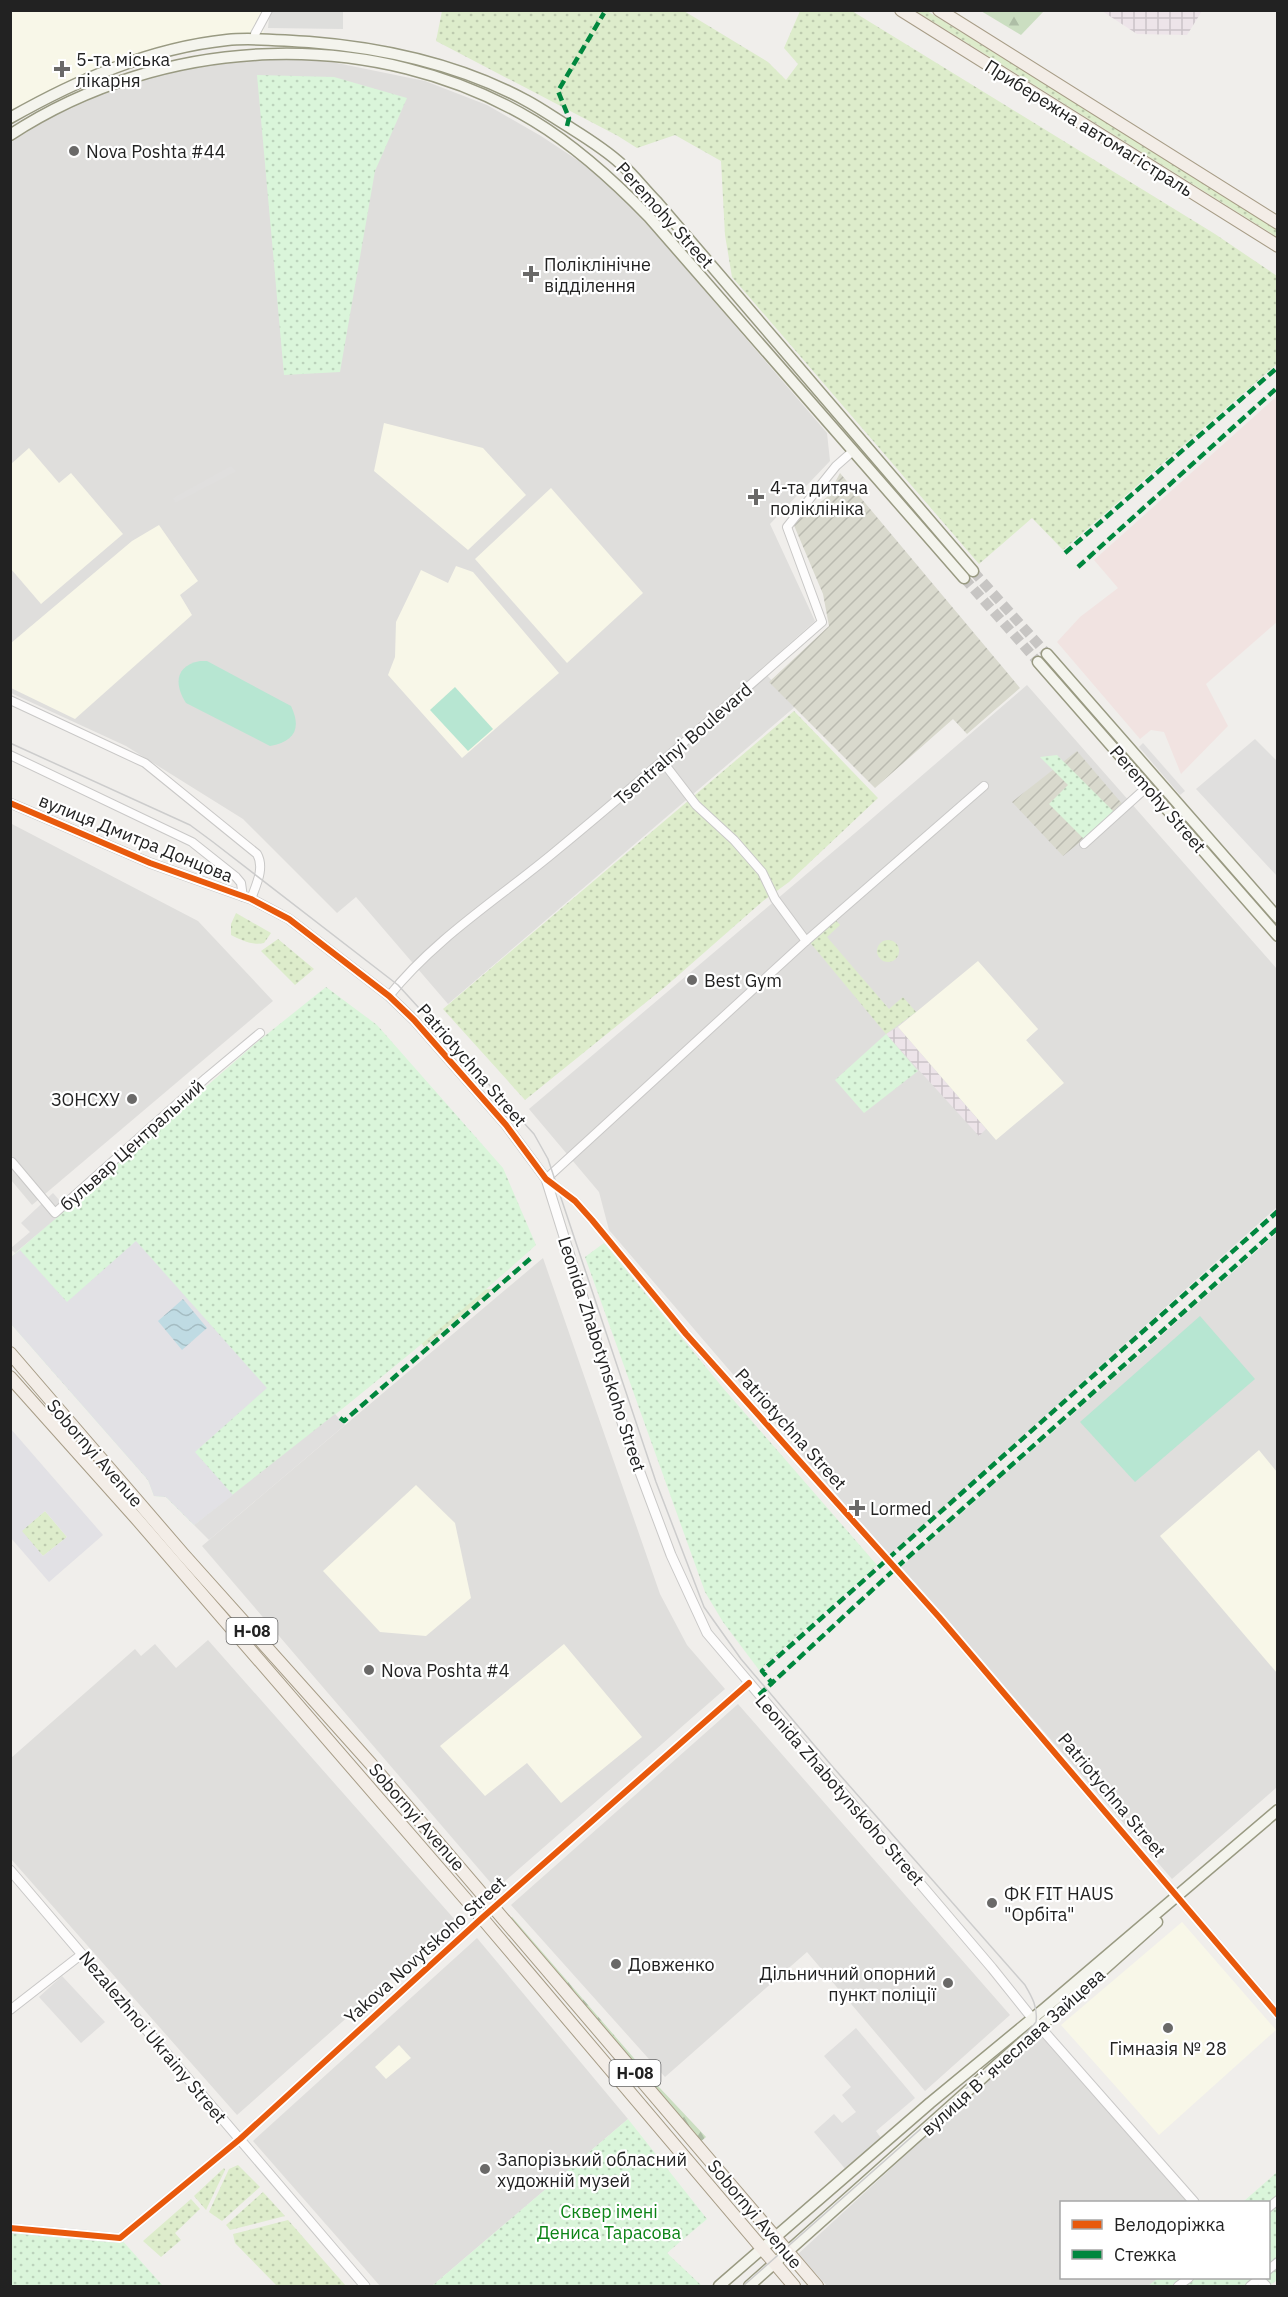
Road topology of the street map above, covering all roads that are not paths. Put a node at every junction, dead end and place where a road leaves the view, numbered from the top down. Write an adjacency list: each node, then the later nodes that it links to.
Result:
1 (268, 10): 4 (street)
2 (939, 10): 9 (main road, Прибережна автомагістраль)
3 (905, 12): 10 (main road, Прибережна автомагістраль)
4 (256, 39): 5 (main road, Peremohy Street); 7 (main road, Peremohy Street)
5 (10, 118)
6 (10, 135): 8 (main road, Peremohy Street)
7 (595, 143): 8 (main road); 11 (main road, Peremohy Street)
8 (584, 155): 12 (main road, Peremohy Street)
9 (1278, 223)
10 (1277, 245)
11 (850, 428): 12 (main road); 13 (main road, Peremohy Street)
12 (840, 436): 14 (main road, Peremohy Street)
13 (863, 443): 14 (main road); 14 (main road, Peremohy Street)
14 (853, 451): 19 (street, Tsentralnyi Boulevard)
15 (1047, 654): 25 (main road, Peremohy Street)
16 (1038, 662): 21 (main road, Peremohy Street)
17 (10, 700): 24 (street)
18 (10, 755): 24 (street)
19 (663, 762): 27 (street); 28 (street, Tsentralnyi Boulevard)
20 (984, 786): 27 (street)
21 (1148, 787): 23 (street); 26 (main road, Peremohy Street)
22 (10, 803): 24 (street, вулиця Дмитра Донцова)
23 (1084, 844)
24 (247, 898): 28 (street, Patriotychna Street)
25 (1278, 918)
26 (1278, 936)
27 (807, 941): 31 (street)
28 (389, 996): 31 (street, Patriotychna Street)
29 (260, 1033): 30 (street, бульвар Центральний)
30 (12, 1162)
31 (546, 1179): 36 (street, Leonida Zhabotynskoho Street); 40 (street, Patriotychna Street)
32 (10, 1353): 34 (main road, Sobornyi Avenue / Н-08)
33 (10, 1377): 35 (main road, Sobornyi Avenue / Н-08)
34 (121, 1482): 35 (main road); 41 (main road, Sobornyi Avenue / Н-08)
35 (125, 1507): 42 (main road, Sobornyi Avenue / Н-08)
36 (749, 1683): 41 (street, Yakova Novytskoho Street); 46 (street, Leonida Zhabotynskoho Street)
37 (1278, 1810): 40 (main road, вулиця Вʼячеслава Зайцева)
38 (1278, 1818): 40 (main road, вулиця Вʼячеслава Зайцева)
39 (10, 1870): 43 (street, Nezalezhnoi Ukrainy Street)
40 (1178, 1899): 45 (street, Patriotychna Street); 46 (main road, вулиця Вʼячеслава Зайцева); 47 (main road, вулиця Вʼячеслава Зайцева)
41 (495, 1907): 42 (street, Yakova Novytskoho Street); 51 (main road, Sobornyi Avenue / Н-08)
42 (482, 1918): 48 (street, Yakova Novytskoho Street); 52 (main road, Sobornyi Avenue / Н-08)
43 (82, 1954): 44 (street); 48 (street, Nezalezhnoi Ukrainy Street)
44 (10, 2010)
45 (1278, 2015)
46 (1032, 2018): 47 (street, Leonida Zhabotynskoho Street); 51 (main road, вулиця Вʼячеслава Зайцева)
47 (1041, 2026): 49 (street, Leonida Zhabotynskoho Street); 53 (main road, вулиця Вʼячеслава Зайцева)
48 (240, 2139): 50 (street, Yakova Novytskoho Street); 55 (street, Nezalezhnoi Ukrainy Street)
49 (1193, 2201)
50 (10, 2228)
51 (776, 2239): 52 (main road, вулиця Вʼячеслава Зайцева); 53 (main road, Sobornyi Avenue / Н-08)
52 (762, 2249): 54 (main road, Sobornyi Avenue / Н-08); 56 (main road)
53 (788, 2253): 54 (main road, вулиця Вʼячеслава Зайцева); 59 (main road, Sobornyi Avenue / Н-08)
54 (775, 2264): 57 (main road, вулиця Вʼячеслава Зайцева); 58 (main road, Sobornyi Avenue / Н-08)
55 (364, 2286)
56 (719, 2286)
57 (749, 2286)
58 (794, 2286)
59 (817, 2286)

